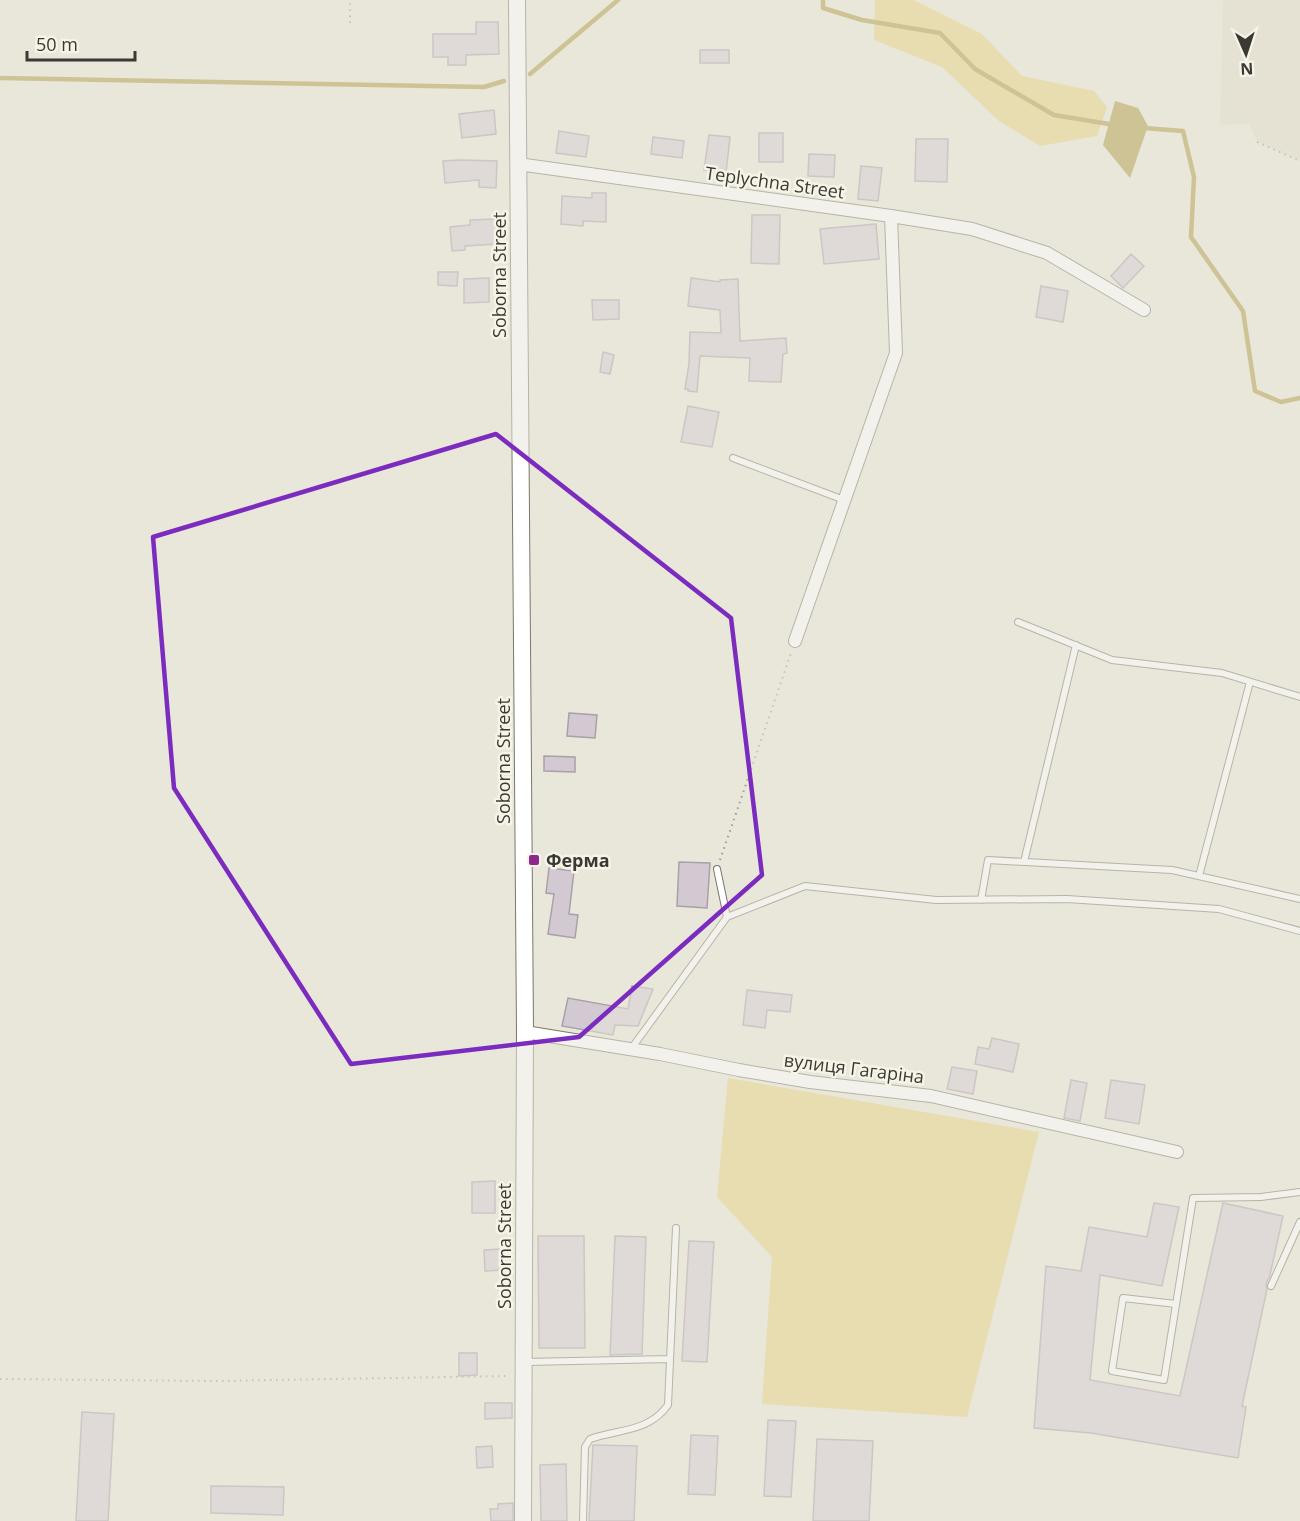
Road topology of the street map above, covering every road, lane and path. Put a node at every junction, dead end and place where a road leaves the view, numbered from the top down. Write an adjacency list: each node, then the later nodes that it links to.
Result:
1 (350, 0): 3 (path)
2 (517, 0): 6 (main road, Soborna Street)
3 (350, 23)
4 (1257, 142): 5 (path)
5 (1300, 161)
6 (518, 164): 7 (street, Teplychna Street); 23 (main road, Soborna Street)
7 (891, 216): 8 (street, Teplychna Street); 10 (street)
8 (1144, 310)
9 (733, 458): 10 (lane)
10 (844, 500): 12 (street)
11 (1018, 622): 13 (lane)
12 (795, 642): 17 (path)
13 (1076, 645): 14 (lane); 16 (lane)
14 (1250, 682): 15 (lane); 18 (lane)
15 (1300, 697)
16 (1024, 862): 18 (lane); 20 (lane)
17 (717, 869): 21 (lane)
18 (1199, 876): 19 (lane)
19 (1300, 899)
20 (981, 900): 21 (lane); 22 (lane)
21 (728, 916): 24 (lane)
22 (1300, 931)
23 (525, 1032): 24 (street, вулиця Гагаріна); 32 (main road, Soborna Street)
24 (631, 1049): 25 (street, вулиця Гагаріна)
25 (1177, 1152)
26 (1300, 1192): 30 (lane)
27 (1300, 1222): 29 (lane)
28 (676, 1228): 31 (lane)
29 (1271, 1286)
30 (1176, 1304): 30 (lane)
31 (670, 1359): 32 (lane); 35 (lane)
32 (523, 1369): 33 (path); 34 (main road, Soborna Street)
33 (0, 1379)
34 (523, 1521)
35 (583, 1521)

